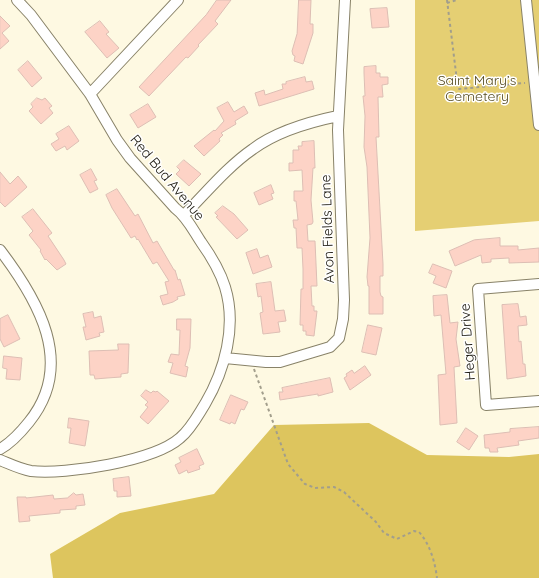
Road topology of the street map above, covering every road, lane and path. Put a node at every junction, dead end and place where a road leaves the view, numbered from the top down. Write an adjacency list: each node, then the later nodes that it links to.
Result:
1 (17, 0): 8 (street, Red Bud Avenue)
2 (178, 0): 8 (street)
3 (345, 0): 10 (street, Avon Fields Lane)
4 (457, 0): 6 (path)
5 (526, 0): 7 (street)
6 (447, 2): 7 (path)
7 (534, 82): 9 (street)
8 (90, 94): 12 (street, Red Bud Avenue)
9 (537, 102): 11 (street)
10 (338, 116): 12 (street); 16 (street, Avon Fields Lane)
11 (539, 125)
12 (184, 215): 15 (street, Red Bud Avenue)
13 (0, 250): 18 (street)
14 (539, 284): 17 (street, Heger Drive)
15 (225, 358): 16 (street, Avon Fields Lane); 19 (street, Red Bud Avenue)
16 (251, 360): 20 (path)
17 (539, 401)
18 (0, 449)
19 (0, 460)
20 (437, 578)

